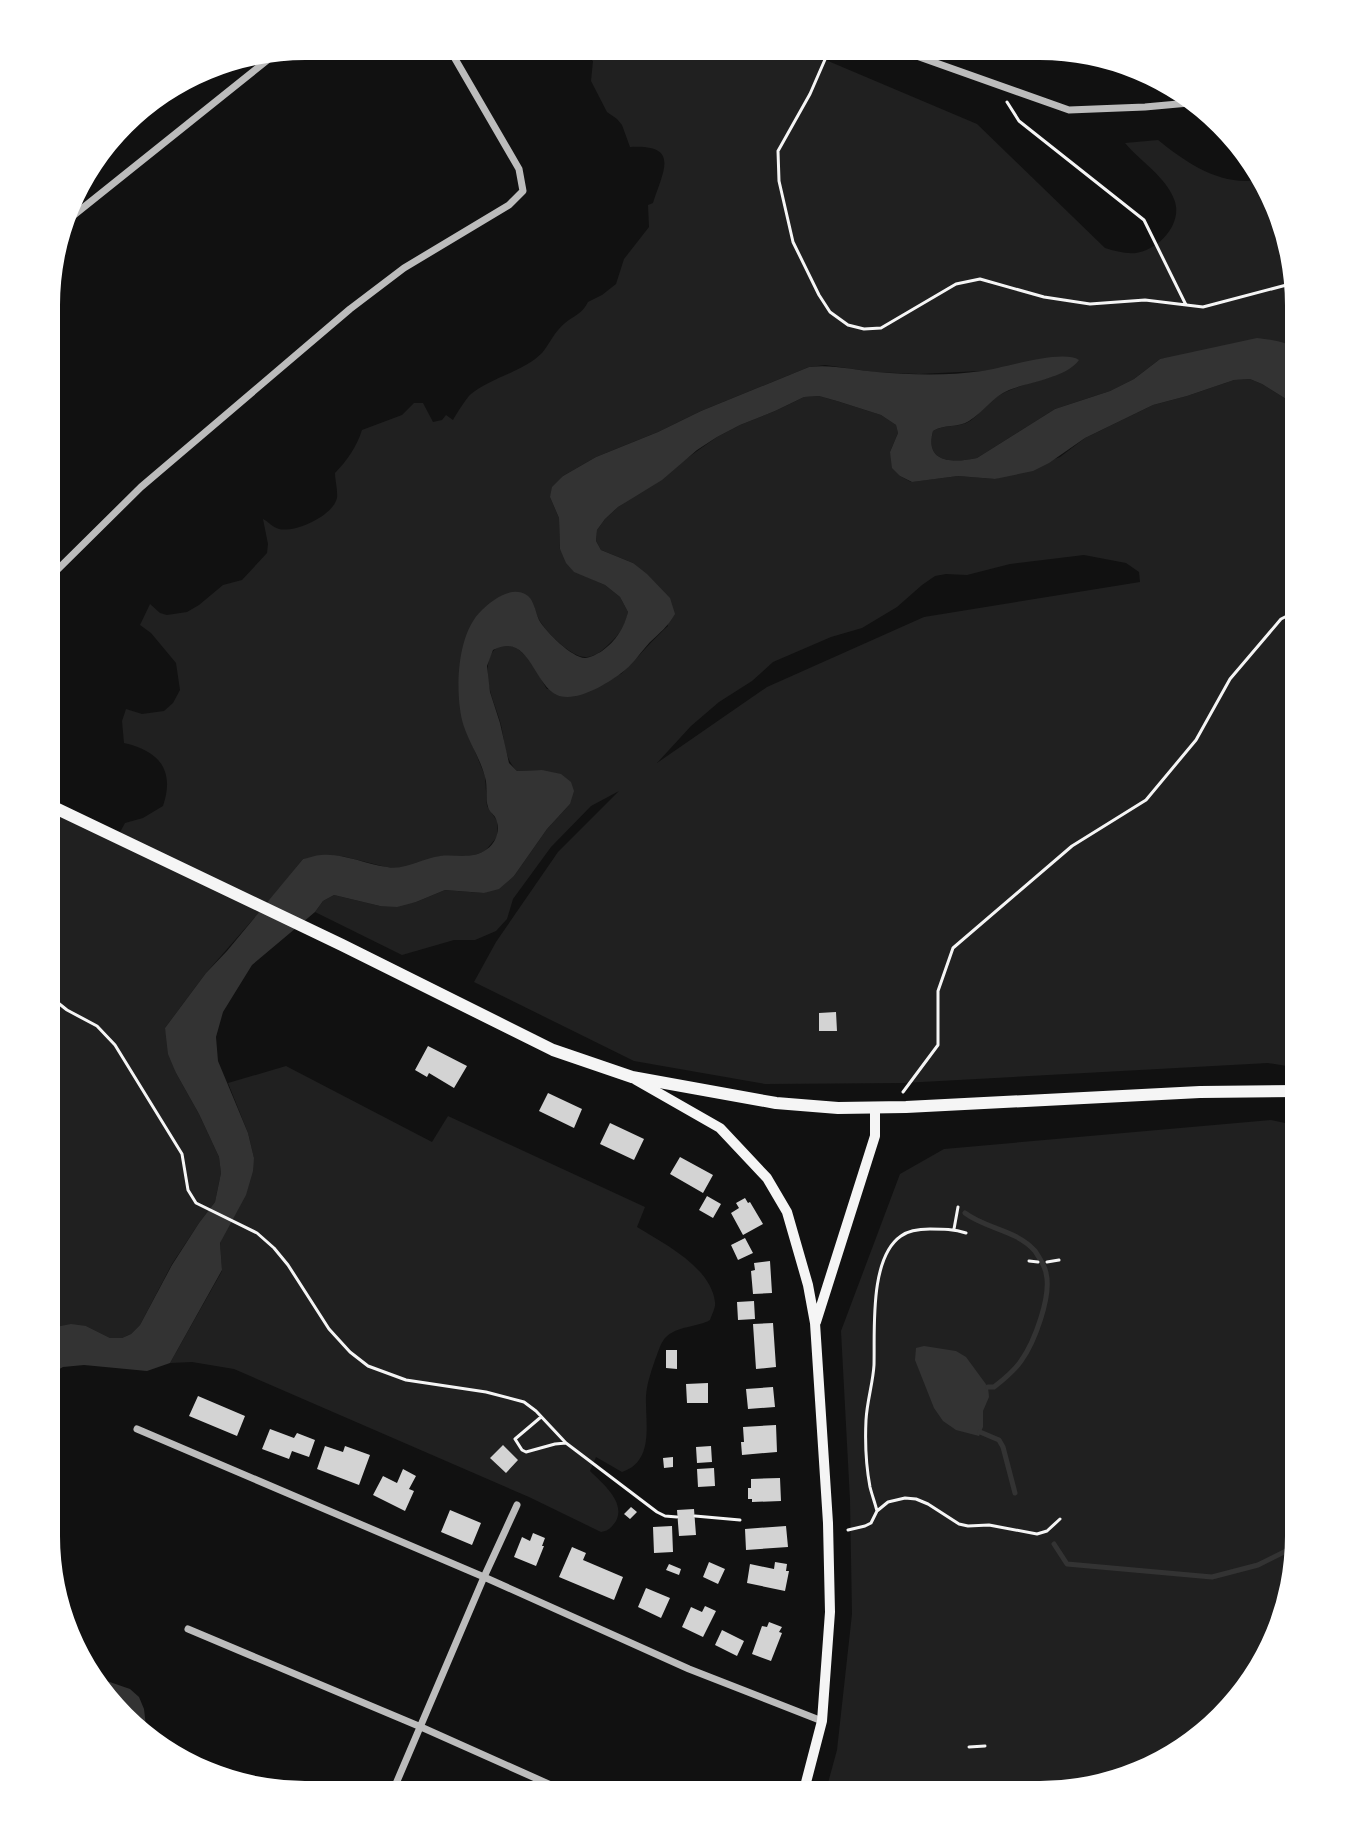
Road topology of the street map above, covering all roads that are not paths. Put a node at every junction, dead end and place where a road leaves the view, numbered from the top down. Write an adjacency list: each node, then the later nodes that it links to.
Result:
1 (456, 60): 6 (street)
2 (928, 60): 4 (street)
3 (262, 64): 5 (street)
4 (1179, 104)
5 (79, 211)
6 (60, 567)
7 (60, 810): 8 (main road)
8 (632, 1077): 10 (main road); 11 (main road)
9 (1284, 1090): 10 (main road)
10 (875, 1108): 11 (main road)
11 (815, 1323): 16 (main road)
12 (137, 1429): 14 (street)
13 (517, 1505): 14 (street)
14 (484, 1577): 16 (street); 17 (street)
15 (188, 1629): 17 (street)
16 (822, 1721): 20 (main road)
17 (421, 1727): 18 (street); 19 (street)
18 (397, 1781)
19 (542, 1781)
20 (806, 1781)

